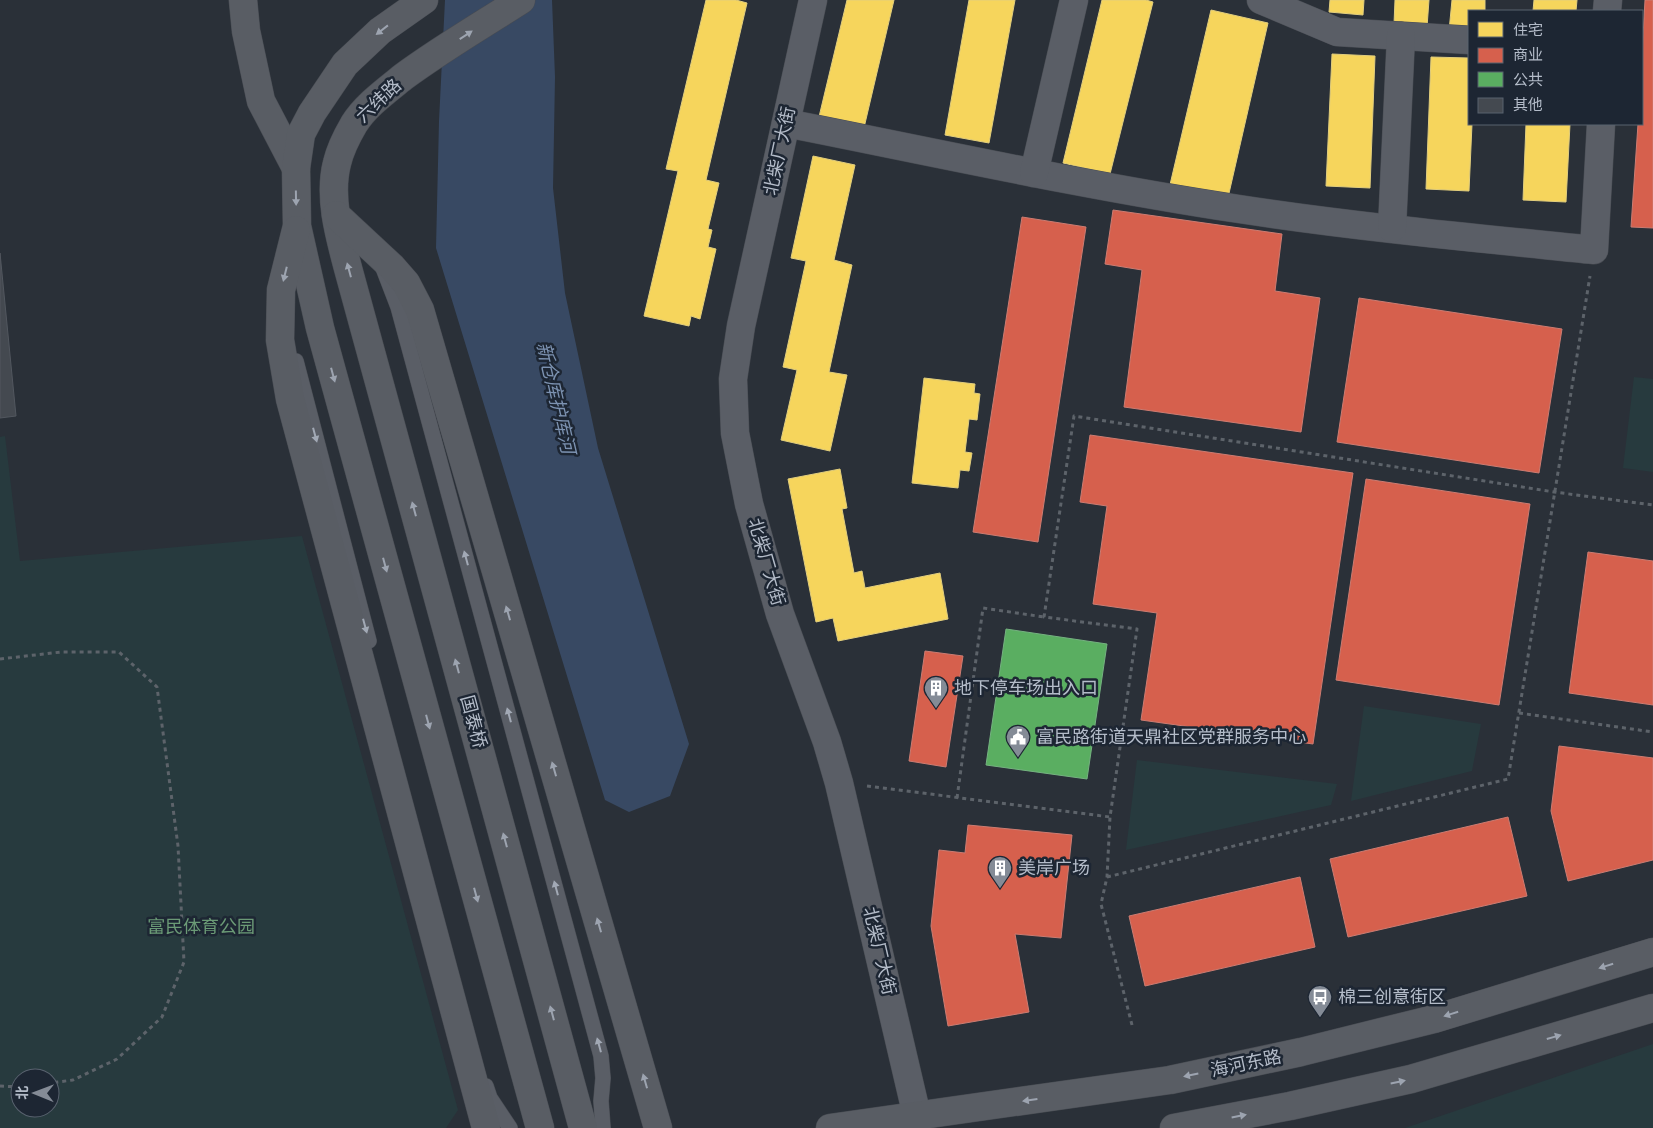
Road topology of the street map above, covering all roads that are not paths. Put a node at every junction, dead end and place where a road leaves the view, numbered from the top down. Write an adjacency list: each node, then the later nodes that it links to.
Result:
1 (243, 0): 11 (main road)
2 (521, 0): 13 (main road, 六纬路, one-way to 2)
3 (813, 0): 9 (street, 北柴厂大街)
4 (1074, 0): 12 (street)
5 (1261, 0): 7 (street)
6 (423, 1): 11 (main road, one-way to 11)
7 (1401, 36): 8 (street); 15 (street)
8 (1468, 40)
9 (786, 123): 12 (street); 21 (street, 北柴厂大街)
10 (1601, 125): 15 (street)
11 (296, 168): 14 (main road, one-way to 14)
12 (1034, 173): 15 (street)
13 (336, 215): 16 (main road); 18 (main road, 六纬路, one-way to 13)
14 (297, 226): 17 (main road, one-way to 17); 24 (main road, one-way to 24)
15 (1392, 228)
16 (377, 254): 26 (lane, one-way to 16); 27 (main road, one-way to 16)
17 (281, 304): 22 (main road); 23 (lane, one-way to 23)
18 (362, 317): 25 (main road, 国泰桥, one-way to 18)
19 (1653, 952): 21 (main road, 海河东路, one-way to 21)
20 (1653, 1008): 29 (main road, one-way to 20)
21 (917, 1116): 28 (main road, 海河东路)
22 (486, 1128)
23 (510, 1128)
24 (540, 1128)
25 (584, 1128)
26 (603, 1128)
27 (658, 1128)
28 (830, 1128)
29 (1174, 1128)

